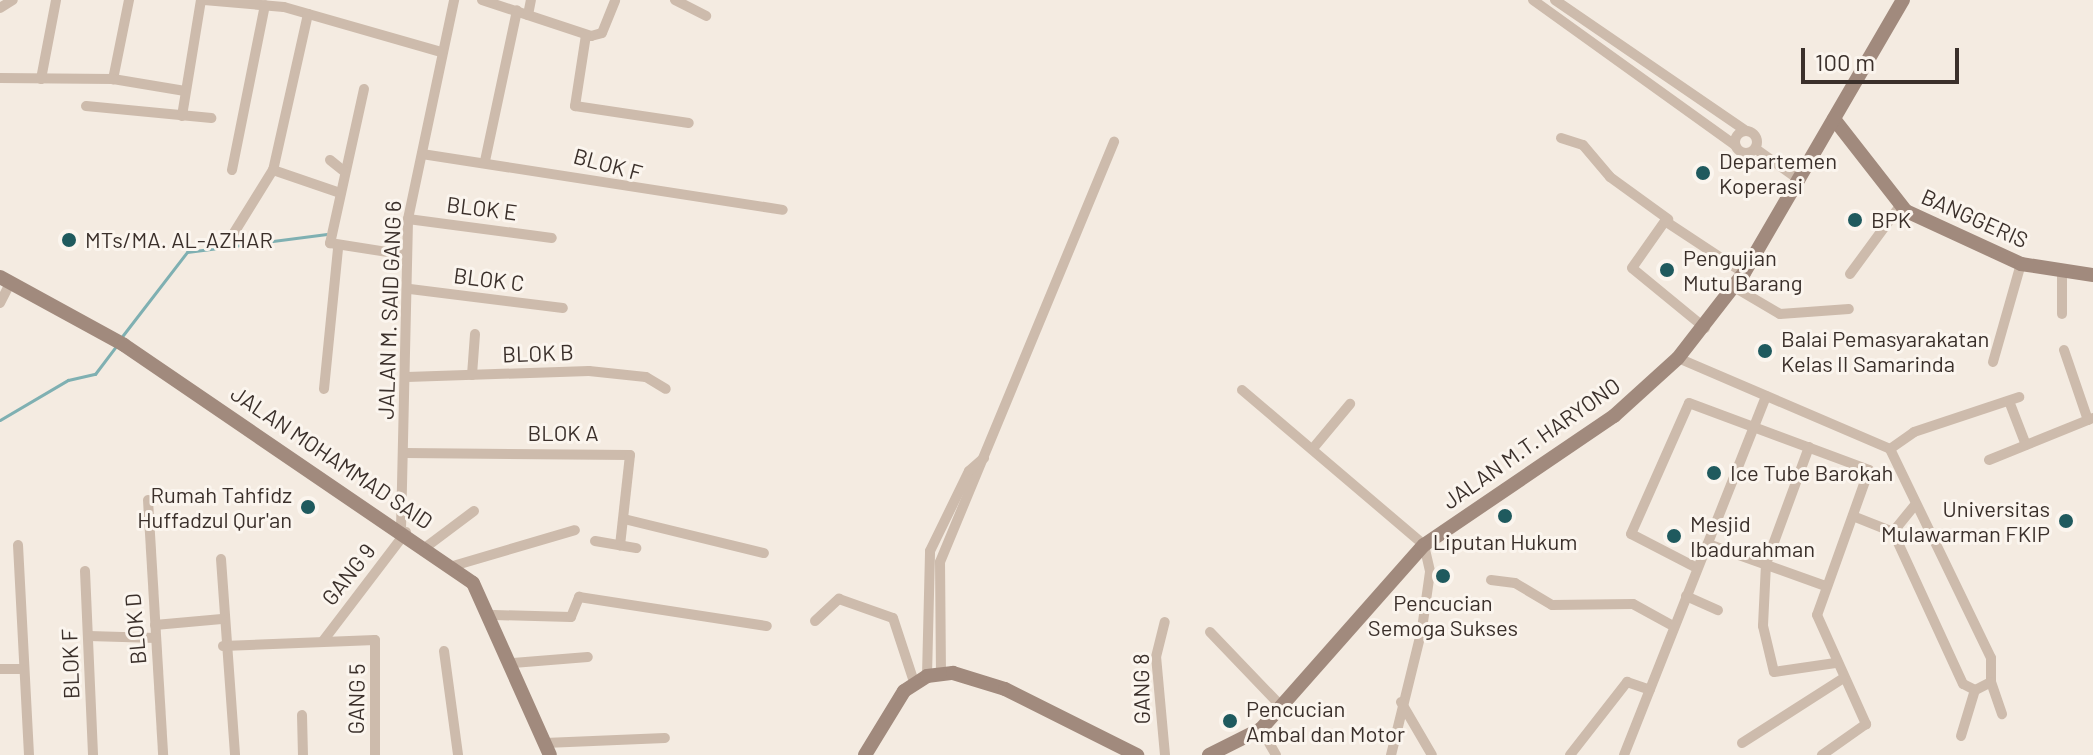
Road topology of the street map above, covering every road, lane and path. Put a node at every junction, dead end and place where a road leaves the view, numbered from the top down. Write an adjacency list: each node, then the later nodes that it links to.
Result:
1 (13, 0): 14 (street)
2 (56, 0): 21 (street)
3 (129, 0): 22 (street)
4 (203, 0): 13 (street); 24 (street)
5 (454, 0): 19 (street, JALAN M. SAID GANG 6)
6 (482, 0): 15 (street)
7 (531, 0): 15 (street)
8 (615, 0): 18 (street)
9 (675, 0): 17 (street)
10 (1533, 0): 33 (street)
11 (1555, 0): 30 (street)
12 (1903, 0): 28 (main road, JALAN M.T. HARYONO)
13 (265, 5): 16 (street); 38 (street)
14 (0, 8)
15 (522, 12): 18 (street); 37 (street)
16 (308, 14): 19 (street); 39 (street)
17 (706, 16)
18 (586, 35): 29 (street)
19 (441, 52): 35 (street, JALAN M. SAID GANG 6)
20 (0, 78): 21 (street)
21 (41, 79): 22 (street)
22 (113, 79): 24 (street)
23 (364, 89): 40 (street)
24 (185, 91): 26 (street)
25 (86, 106): 26 (street)
26 (182, 116): 27 (street)
27 (211, 118)
28 (1834, 119): 41 (main road, JALAN M.T. HARYONO); 43 (main road, BANGGERIS)
29 (689, 123)
30 (1742, 129): 33 (street); 34 (street)
31 (1561, 138): 46 (street)
32 (1114, 142): 126 (street)
33 (1735, 145): 34 (street)
34 (1756, 149): 41 (street)
35 (422, 154): 37 (street, BLOK F); 45 (street, JALAN M. SAID GANG 6)
36 (330, 160): 40 (street)
37 (485, 161): 44 (street, BLOK F)
38 (232, 170)
39 (273, 170): 42 (street); 47 (street)
40 (345, 172): 42 (street)
41 (1798, 179): 52 (main road, JALAN M.T. HARYONO)
42 (340, 193): 49 (street)
43 (1900, 206): 51 (main road, BANGGERIS); 53 (street)
44 (783, 210)
45 (408, 219): 48 (street, BLOK E); 50 (street, JALAN M. SAID GANG 6)
46 (1668, 219): 52 (street); 63 (street)
47 (232, 236)
48 (552, 238)
49 (334, 246): 50 (street); 70 (street)
50 (407, 255): 58 (street, JALAN M. SAID GANG 6)
51 (2021, 264): 54 (main road, BANGGERIS); 67 (street)
52 (1744, 273): 57 (main road, JALAN M.T. HARYONO)
53 (1850, 274)
54 (2062, 275): 55 (main road, BANGGERIS); 62 (street)
55 (2093, 275)
56 (5, 280): 59 (street); 89 (main road, JALAN MOHAMMAD SAID)
57 (1734, 287): 61 (street); 63 (main road, JALAN M.T. HARYONO)
58 (410, 289): 60 (street, BLOK C); 69 (street, JALAN M. SAID GANG 6)
59 (0, 303)
60 (563, 308)
61 (1849, 309)
62 (2062, 314)
63 (1705, 328): 66 (main road, JALAN M.T. HARYONO)
64 (475, 334): 68 (street)
65 (2064, 350): 75 (street)
66 (1678, 358): 73 (street); 95 (main road, JALAN M.T. HARYONO)
67 (1993, 362)
68 (472, 375): 69 (street, BLOK B); 71 (street, BLOK B)
69 (407, 377): 81 (street, JALAN M. SAID GANG 6)
70 (324, 389)
71 (666, 389)
72 (1242, 390): 78 (street)
73 (1766, 396): 76 (street); 80 (street)
74 (1350, 404): 78 (street)
75 (2091, 419): 77 (street)
76 (1753, 427): 79 (street); 92 (street); 102 (street)
77 (2026, 445): 80 (street); 82 (street)
78 (1315, 446): 95 (street)
79 (1809, 447): 86 (street); 100 (street)
80 (1890, 449): 84 (street)
81 (405, 453): 87 (street, BLOK A); 89 (street, JALAN M. SAID GANG 6)
82 (1989, 460)
83 (148, 500): 112 (street, BLOK D)
84 (1916, 504): 90 (street); 128 (street)
85 (474, 511): 96 (street)
86 (1853, 516): 90 (street); 105 (street)
87 (624, 519): 94 (street, BLOK A); 98 (street)
88 (575, 530): 101 (street)
89 (404, 531): 96 (main road, JALAN MOHAMMAD SAID); 118 (street, GANG 9)
90 (1893, 532): 130 (street)
91 (595, 541): 94 (street)
92 (1708, 544): 100 (street); 102 (street)
93 (18, 545): 125 (street)
94 (620, 545): 97 (street)
95 (1424, 545): 131 (street); 132 (main road, JALAN M.T. HARYONO)
96 (426, 547): 101 (main road, JALAN MOHAMMAD SAID)
97 (636, 548)
98 (764, 553)
99 (221, 559): 109 (street)
100 (1766, 564): 105 (street); 123 (street)
101 (453, 566): 108 (main road, JALAN MOHAMMAD SAID)
102 (1697, 568): 106 (street)
103 (85, 571): 116 (street, BLOK F)
104 (1491, 580): 114 (street)
105 (1825, 586): 123 (street)
106 (1686, 596): 107 (street); 114 (street)
107 (1718, 610)
108 (494, 615): 113 (street); 122 (main road, JALAN MOHAMMAD SAID)
109 (222, 619): 112 (street); 119 (street)
110 (815, 621): 126 (street)
111 (1165, 622): 149 (street, GANG 8)
112 (155, 625): 117 (street, BLOK D)
113 (767, 626)
114 (1673, 626): 129 (street)
115 (1210, 632): 132 (street)
116 (89, 636): 117 (street); 141 (street, BLOK F)
117 (156, 638): 142 (street, BLOK D)
118 (323, 641): 119 (street); 145 (street, GANG 5)
119 (223, 646): 143 (street)
120 (444, 651): 146 (street)
121 (588, 657): 122 (street)
122 (513, 663): 139 (main road, JALAN MOHAMMAD SAID)
123 (1835, 663): 127 (street)
124 (0, 669): 125 (street)
125 (21, 669): 140 (street)
126 (928, 679): 147 (main road); 148 (main road)
127 (1842, 679): 138 (street); 156 (street)
128 (1991, 682): 130 (street); 133 (street)
129 (1650, 690): 154 (street); 155 (street)
130 (1975, 690): 136 (street)
131 (1401, 702): 152 (street); 153 (street)
132 (1282, 707): 135 (main road, JALAN M.T. HARYONO)
133 (2002, 714)
134 (302, 715): 144 (street)
135 (1261, 729): 150 (main road, JALAN M.T. HARYONO); 151 (street)
136 (1961, 736)
137 (665, 738): 139 (street)
138 (1742, 743)
139 (548, 749)
140 (29, 755)
141 (93, 755)
142 (163, 755)
143 (235, 755)
144 (303, 755)
145 (375, 755)
146 (458, 755)
147 (865, 755)
148 (1137, 755)
149 (1165, 755)
150 (1209, 755)
151 (1276, 755)
152 (1391, 755)
153 (1432, 755)
154 (1570, 755)
155 (1624, 755)
156 (1822, 755)

